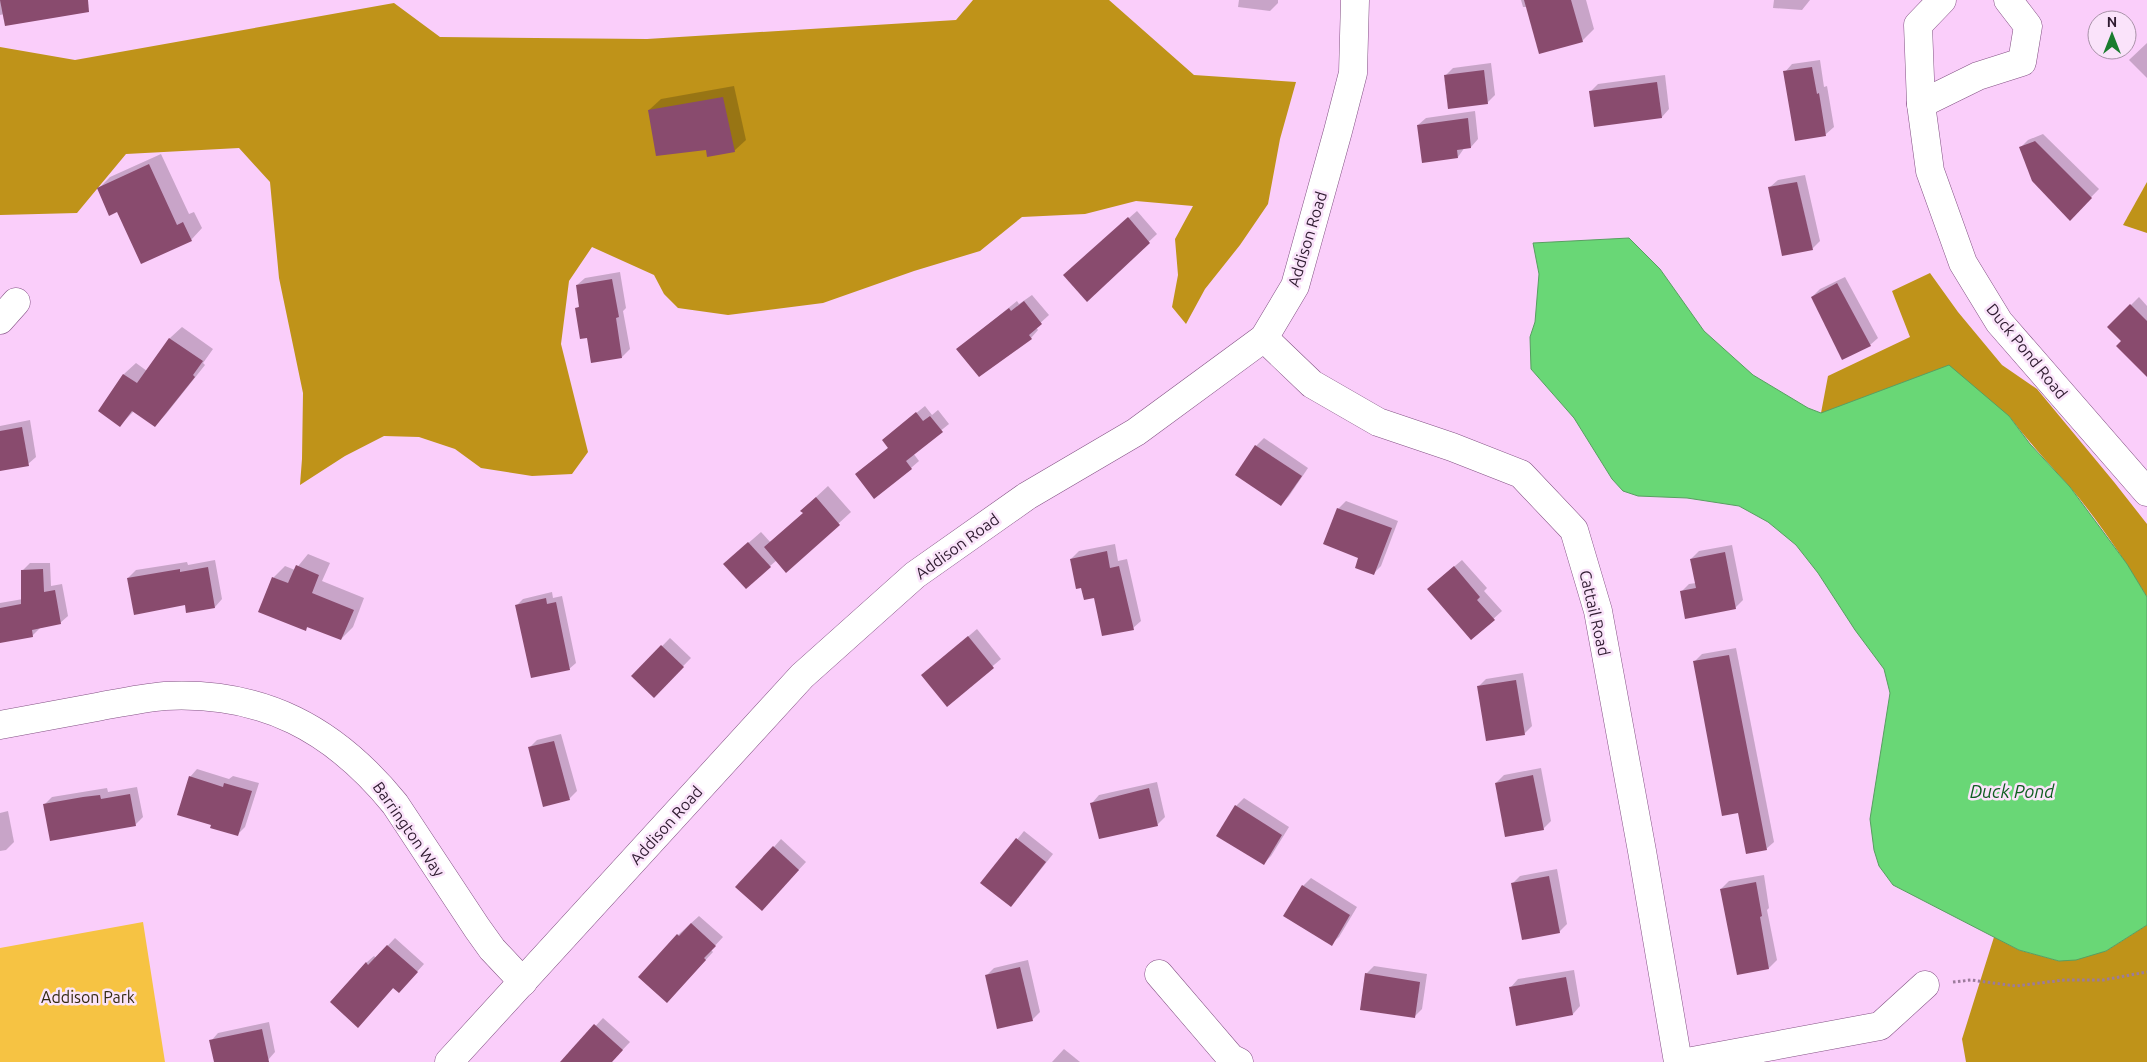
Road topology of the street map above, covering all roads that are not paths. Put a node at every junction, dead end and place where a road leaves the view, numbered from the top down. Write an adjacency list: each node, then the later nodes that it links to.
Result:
1 (1355, 0): 5 (street, Addison Road)
2 (1942, 0): 4 (street, Duck Pond Road)
3 (2008, 0): 4 (street)
4 (1921, 104): 6 (street, Duck Pond Road)
5 (1264, 338): 9 (street, Addison Road); 13 (street, Cattail Road)
6 (2147, 492)
7 (0, 725): 9 (street, Barrington Way)
8 (1159, 974): 12 (street)
9 (523, 982): 11 (street, Addison Road)
10 (1925, 985): 14 (street)
11 (449, 1062)
12 (1239, 1062)
13 (1678, 1062)
14 (1687, 1062)

